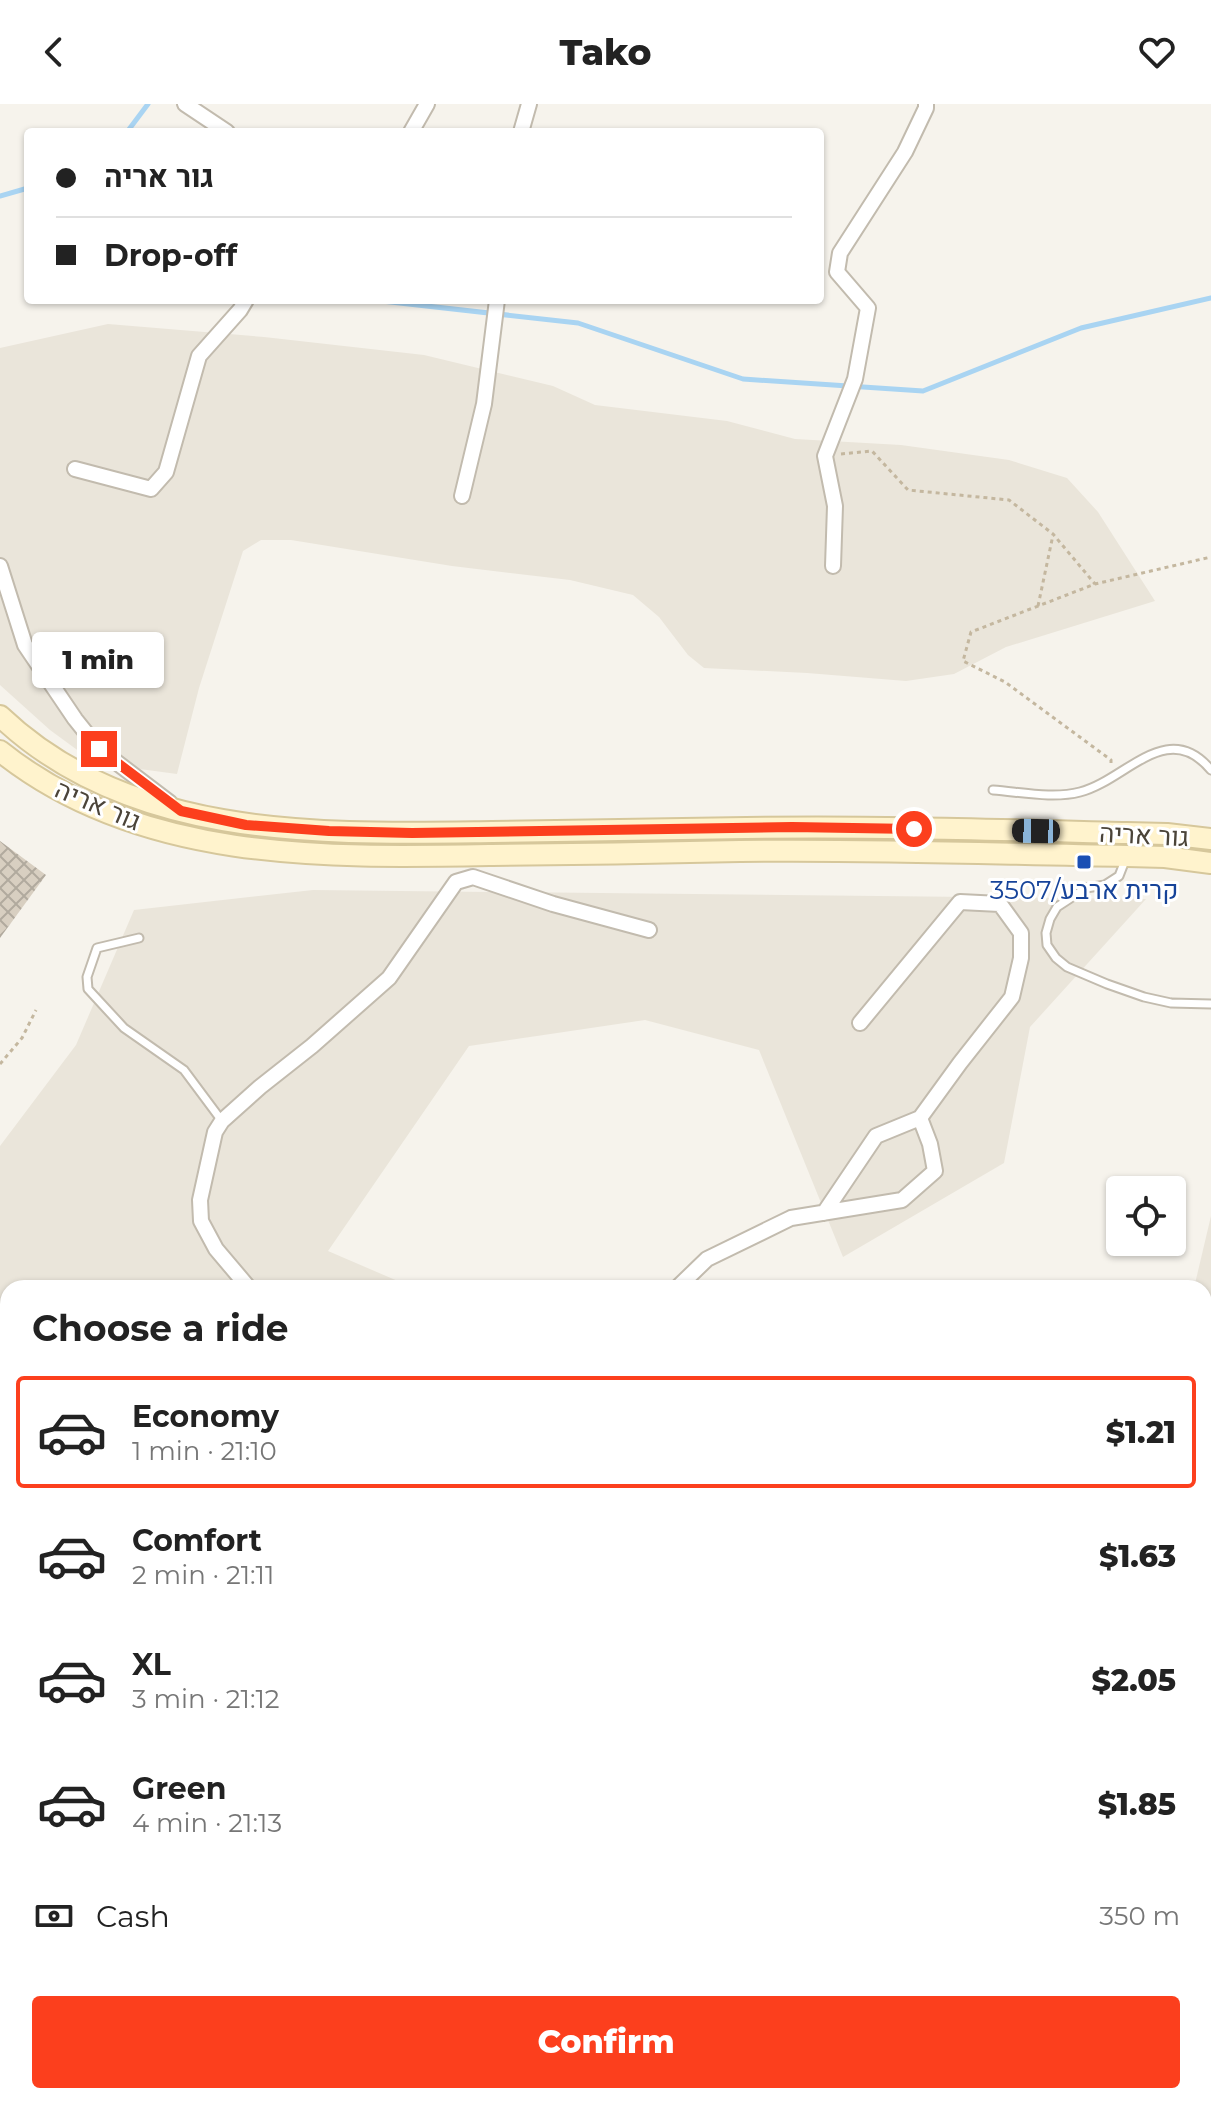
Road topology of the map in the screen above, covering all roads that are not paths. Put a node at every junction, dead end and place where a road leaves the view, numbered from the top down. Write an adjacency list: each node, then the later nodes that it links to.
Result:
1 (185, 104): 5 (street)
2 (427, 104): 6 (street)
3 (529, 104): 7 (street)
4 (926, 104): 13 (street)
5 (221, 128)
6 (413, 128)
7 (522, 128)
8 (244, 304): 10 (street)
9 (496, 304): 11 (street)
10 (75, 469)
11 (462, 496)
12 (0, 566): 18 (street)
13 (833, 566)
14 (0, 716): 18 (main road, גור אריה)
15 (0, 751): 21 (main road, גור אריה)
16 (1211, 770): 17 (lane)
17 (993, 790)
18 (181, 811): 19 (main road, גור אריה)
19 (1211, 839)
20 (1211, 854): 22 (lane)
21 (1127, 856): 22 (main road, גור אריה); 25 (lane)
22 (1211, 863)
23 (649, 930): 28 (street)
24 (139, 938): 28 (lane)
25 (1211, 1004)
26 (860, 1023): 27 (street)
27 (920, 1118): 29 (street); 29 (street)
28 (222, 1121): 30 (street)
29 (824, 1213): 31 (street)
30 (242, 1280)
31 (685, 1280)

